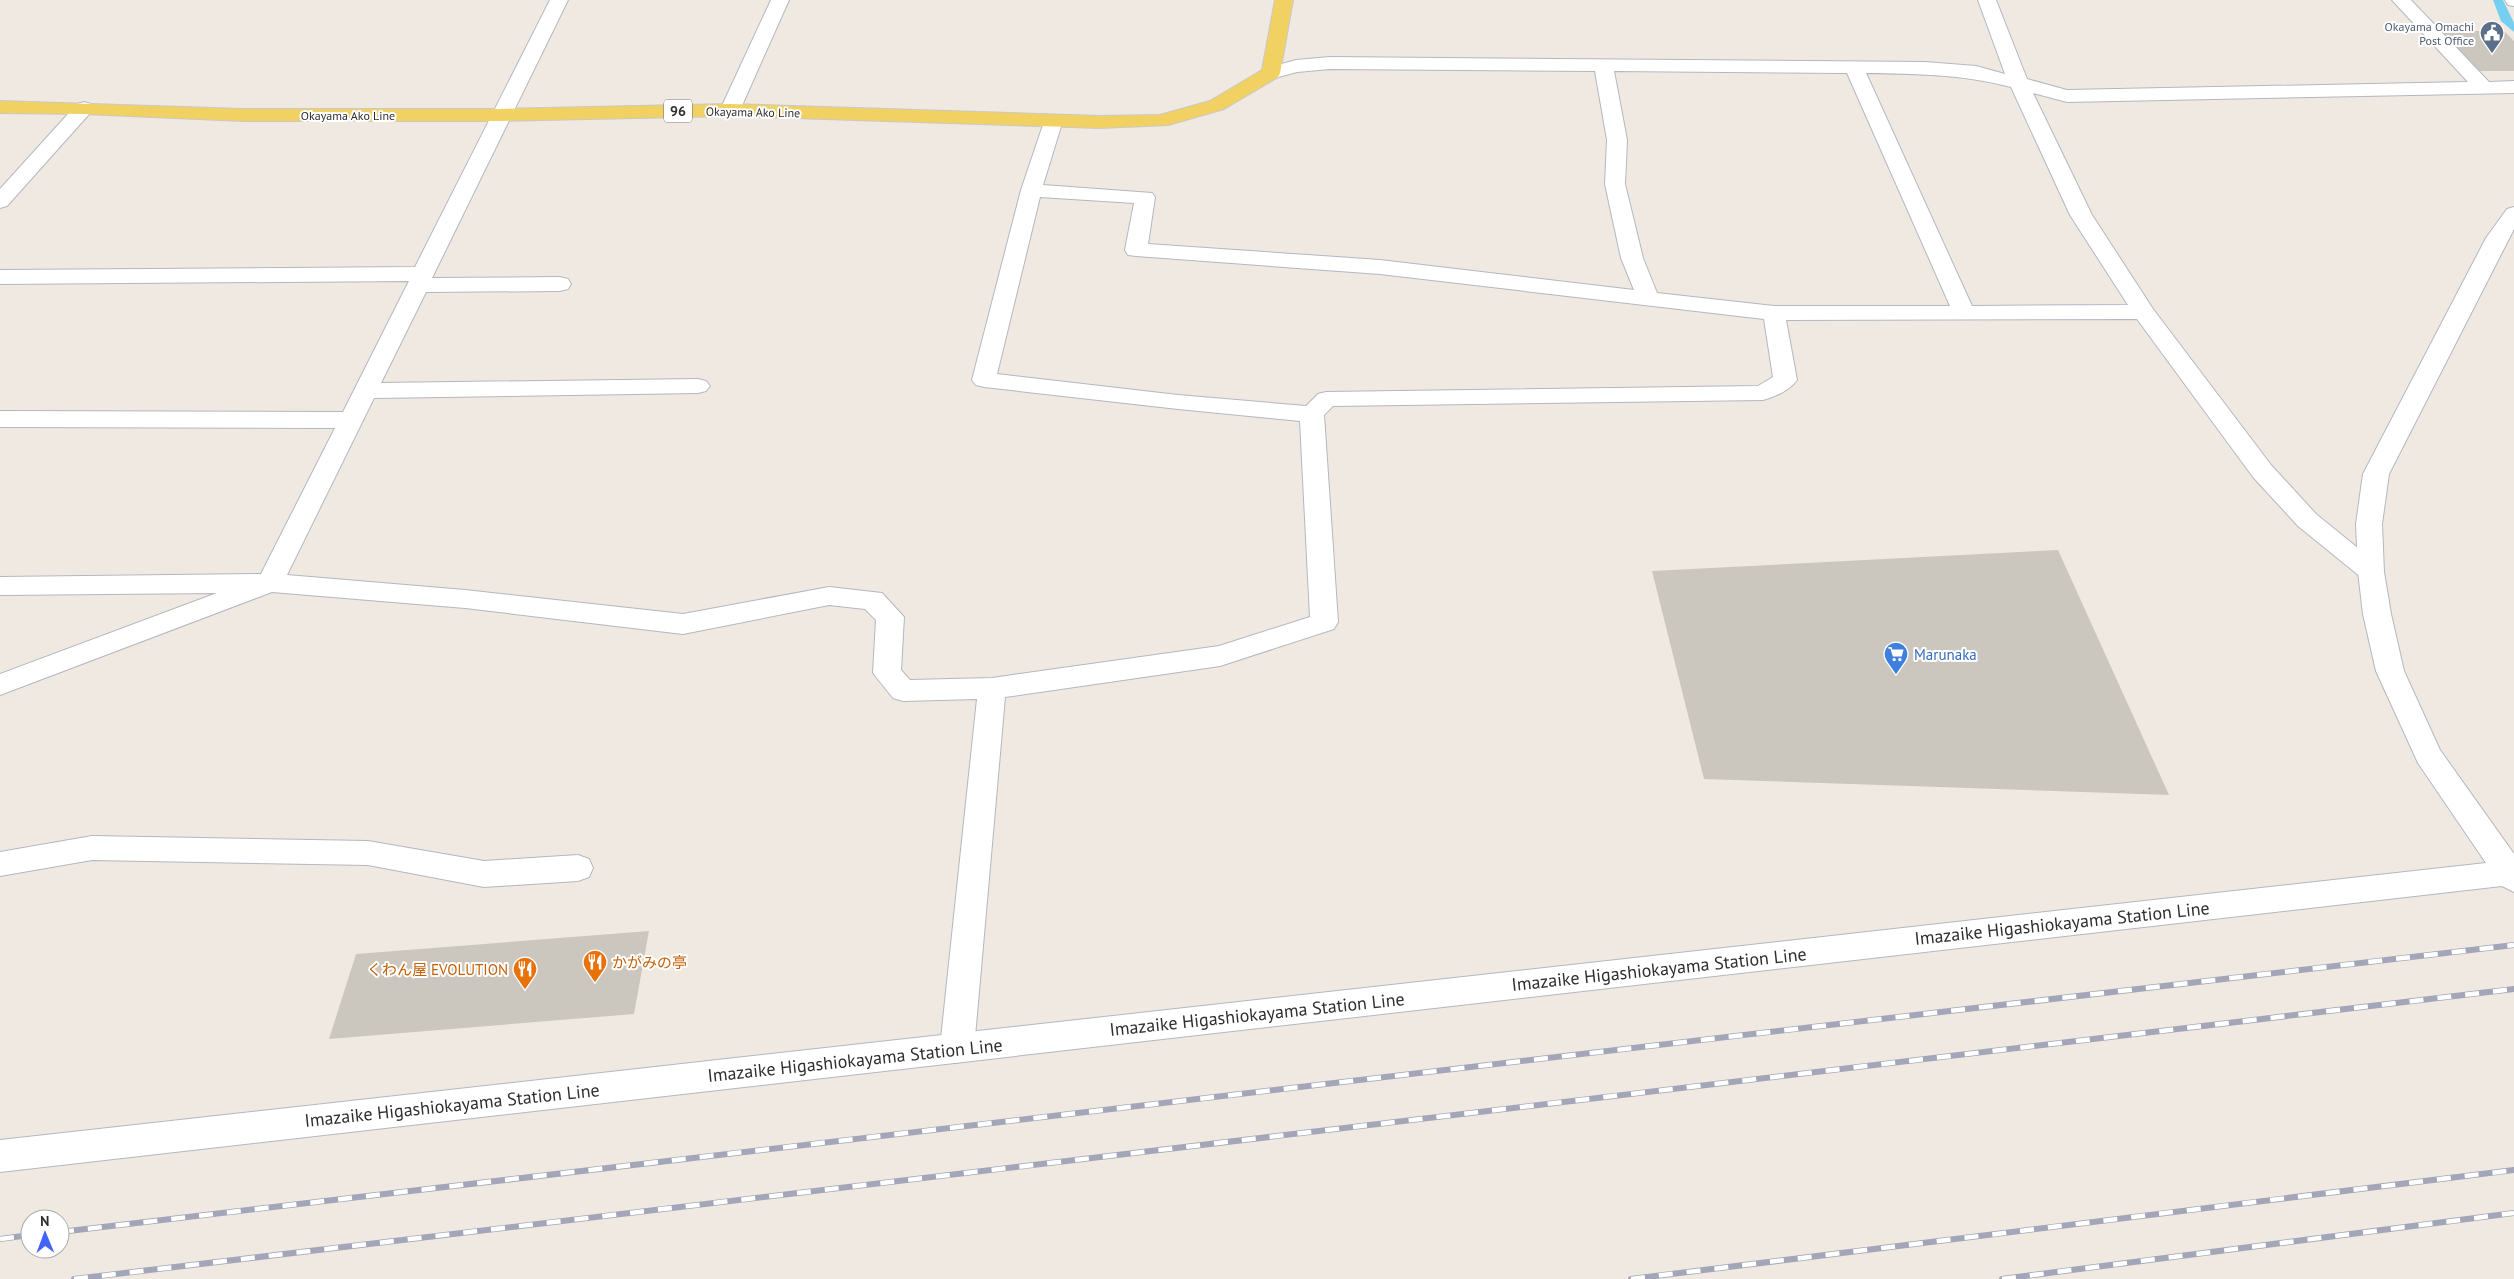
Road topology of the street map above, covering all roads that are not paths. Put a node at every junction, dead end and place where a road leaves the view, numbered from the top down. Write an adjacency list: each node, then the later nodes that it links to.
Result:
1 (558, 0): 15 (street)
2 (780, 0): 14 (street)
3 (1284, 0): 8 (main road)
4 (1986, 0): 9 (street)
5 (2401, 0): 11 (street)
6 (1603, 64): 7 (street); 8 (street); 23 (street)
7 (1854, 67): 9 (street); 24 (street)
8 (1271, 73): 16 (main road, Okayama Ako Line / 96)
9 (2018, 82): 11 (street); 25 (street)
10 (2514, 87): 11 (street)
11 (2484, 88)
12 (0, 108): 13 (main road, Okayama Ako Line / 96)
13 (84, 108): 15 (main road, Okayama Ako Line / 96); 18 (street)
14 (730, 110): 15 (main road, Okayama Ako Line / 96); 16 (main road, Okayama Ako Line / 96)
15 (501, 115): 21 (street)
16 (1053, 120): 17 (street)
17 (1031, 190): 23 (street); 29 (street)
18 (0, 202)
19 (2514, 213): 32 (street)
20 (0, 276): 21 (street)
21 (420, 280): 22 (street); 28 (street)
22 (560, 284)
23 (1649, 300): 26 (street)
24 (1964, 312): 25 (street); 26 (street)
25 (2144, 312): 32 (street)
26 (1774, 313): 29 (street)
27 (698, 386): 28 (street)
28 (365, 391): 31 (street)
29 (1312, 414): 36 (street)
30 (0, 419): 31 (street)
31 (350, 420): 33 (street)
32 (2371, 572): 39 (street)
33 (270, 583): 34 (street); 35 (street); 36 (street)
34 (0, 586)
35 (0, 685)
36 (992, 688): 40 (street)
37 (0, 864): 38 (street)
38 (578, 868)
39 (2513, 874): 40 (street, Imazaike Higashiokayama Station Line)
40 (957, 1048): 41 (street, Imazaike Higashiokayama Station Line)
41 (0, 1156)

